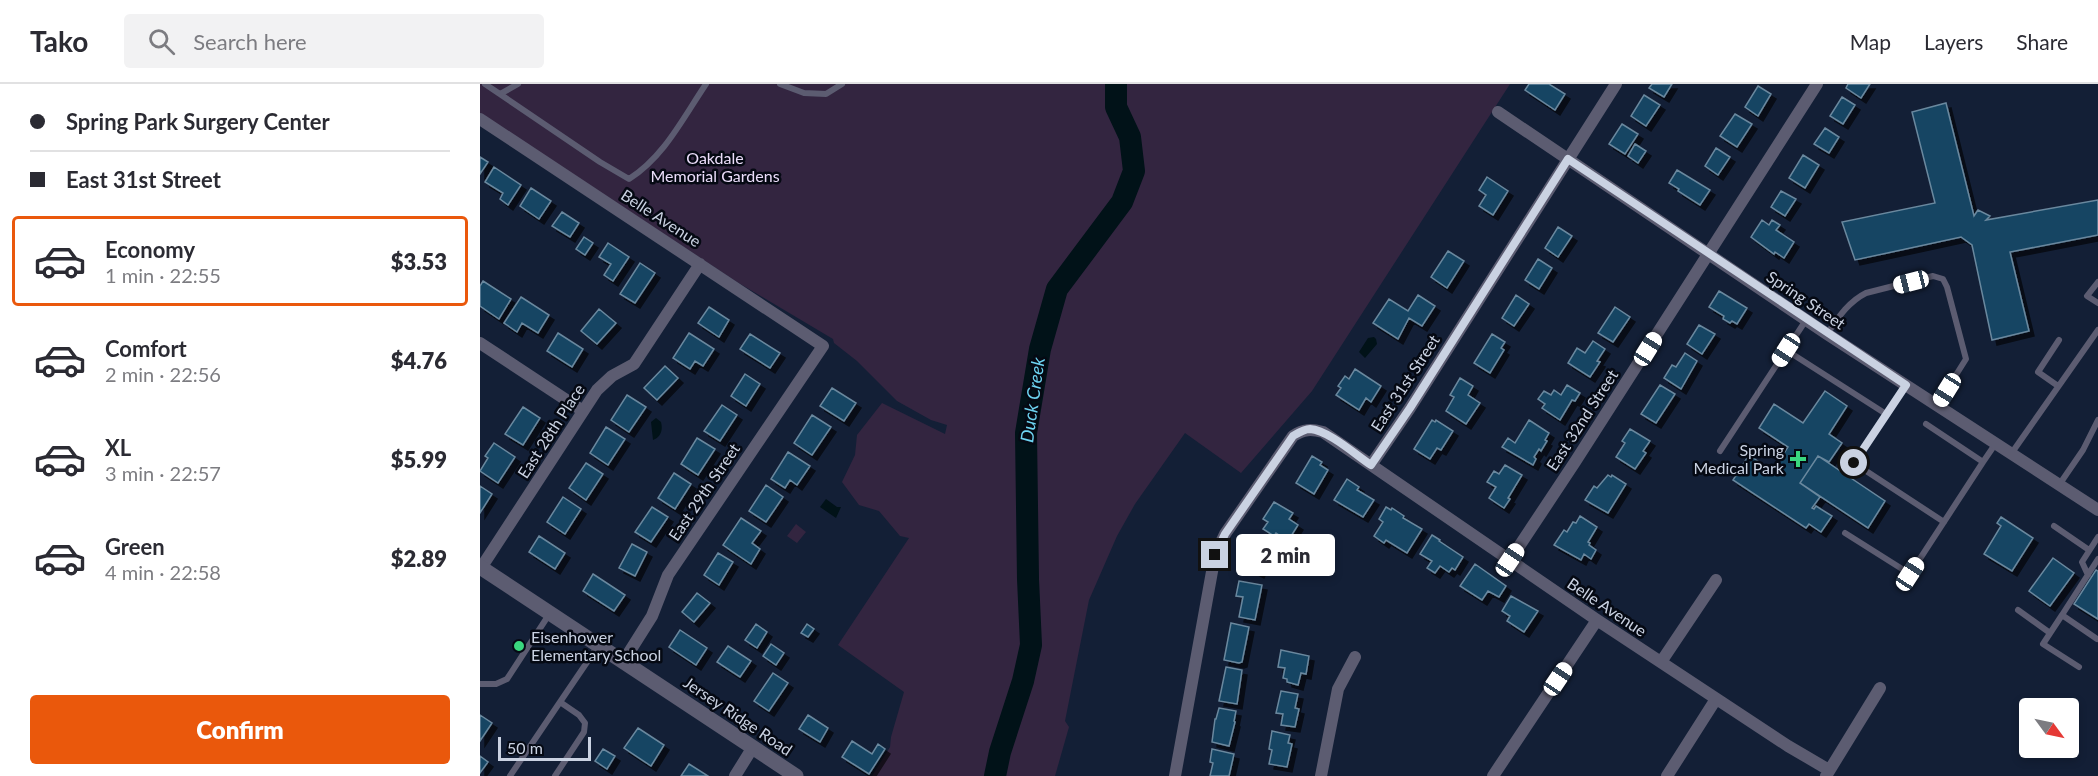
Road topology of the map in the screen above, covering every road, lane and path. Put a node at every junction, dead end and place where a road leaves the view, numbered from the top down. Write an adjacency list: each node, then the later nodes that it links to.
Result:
1 (485, 84): 8 (lane)
2 (518, 84): 8 (lane)
3 (706, 84): 8 (lane)
4 (780, 84): 5 (lane)
5 (842, 84)
6 (1616, 84): 11 (street, East 31st Street)
7 (1817, 84): 12 (street, East 32nd Street)
8 (500, 94)
9 (1498, 112): 11 (street, Spring Street)
10 (480, 119): 13 (street, Belle Avenue)
11 (1568, 159): 12 (street, Spring Street); 34 (street, East 31st Street)
12 (1708, 254): 16 (street, Spring Street); 43 (street, East 32nd Street)
13 (700, 264): 21 (street, Belle Avenue); 26 (street, East 28th Place)
14 (2098, 282): 15 (lane)
15 (2098, 303)
16 (1806, 320): 18 (street, Spring Street); 22 (lane)
17 (2098, 330): 24 (lane)
18 (1827, 334): 23 (street, Spring Street); 25 (lane)
19 (2059, 340): 24 (lane)
20 (480, 343): 26 (street)
21 (823, 346): 55 (street, East 29th Street)
22 (1786, 350): 27 (lane); 31 (lane)
23 (1906, 385): 25 (street, Spring Street); 27 (lane)
24 (2058, 386): 32 (lane)
25 (1937, 405): 30 (street, Spring Street)
26 (583, 411): 44 (street, East 28th Place)
27 (1886, 414): 37 (lane)
28 (2098, 420): 35 (lane)
29 (1926, 424): 33 (lane)
30 (1996, 443): 32 (street, Spring Street); 33 (lane)
31 (1720, 451)
32 (2012, 454): 35 (street, Spring Street)
33 (1983, 462): 37 (lane)
34 (1371, 465): 43 (street, Belle Avenue); 68 (street)
35 (2060, 485): 36 (street, Spring Street)
36 (2098, 510)
37 (1944, 522): 39 (lane)
38 (2054, 526): 41 (lane)
39 (1845, 533)
40 (2098, 537): 41 (lane)
41 (2089, 550): 45 (lane)
42 (2098, 559): 45 (lane)
43 (1510, 560): 50 (street, Belle Avenue)
44 (481, 568): 48 (street, Jersey Ridge Road)
45 (2088, 574): 49 (lane)
46 (1716, 580): 56 (street)
47 (2018, 610): 51 (lane)
48 (550, 613): 53 (street, Jersey Ridge Road); 58 (lane)
49 (2062, 615): 51 (lane); 52 (lane)
50 (1597, 621): 56 (street, Belle Avenue); 70 (street)
51 (2050, 633): 57 (lane)
52 (2097, 639)
53 (598, 645): 55 (street, Jersey Ridge Road); 61 (lane)
54 (1355, 657): 69 (street)
55 (623, 662): 62 (street, Jersey Ridge Road)
56 (1662, 662): 60 (street, Belle Avenue)
57 (2079, 667)
58 (480, 684)
59 (1880, 688): 63 (street)
60 (1716, 699): 63 (street, Belle Avenue); 71 (street)
61 (560, 702): 64 (lane); 65 (lane)
62 (753, 747): 66 (street); 67 (street, Jersey Ridge Road)
63 (1827, 773)
64 (510, 776)
65 (555, 776)
66 (735, 776)
67 (796, 776)
68 (1175, 776)
69 (1321, 776)
70 (1493, 776)
71 (1667, 776)

